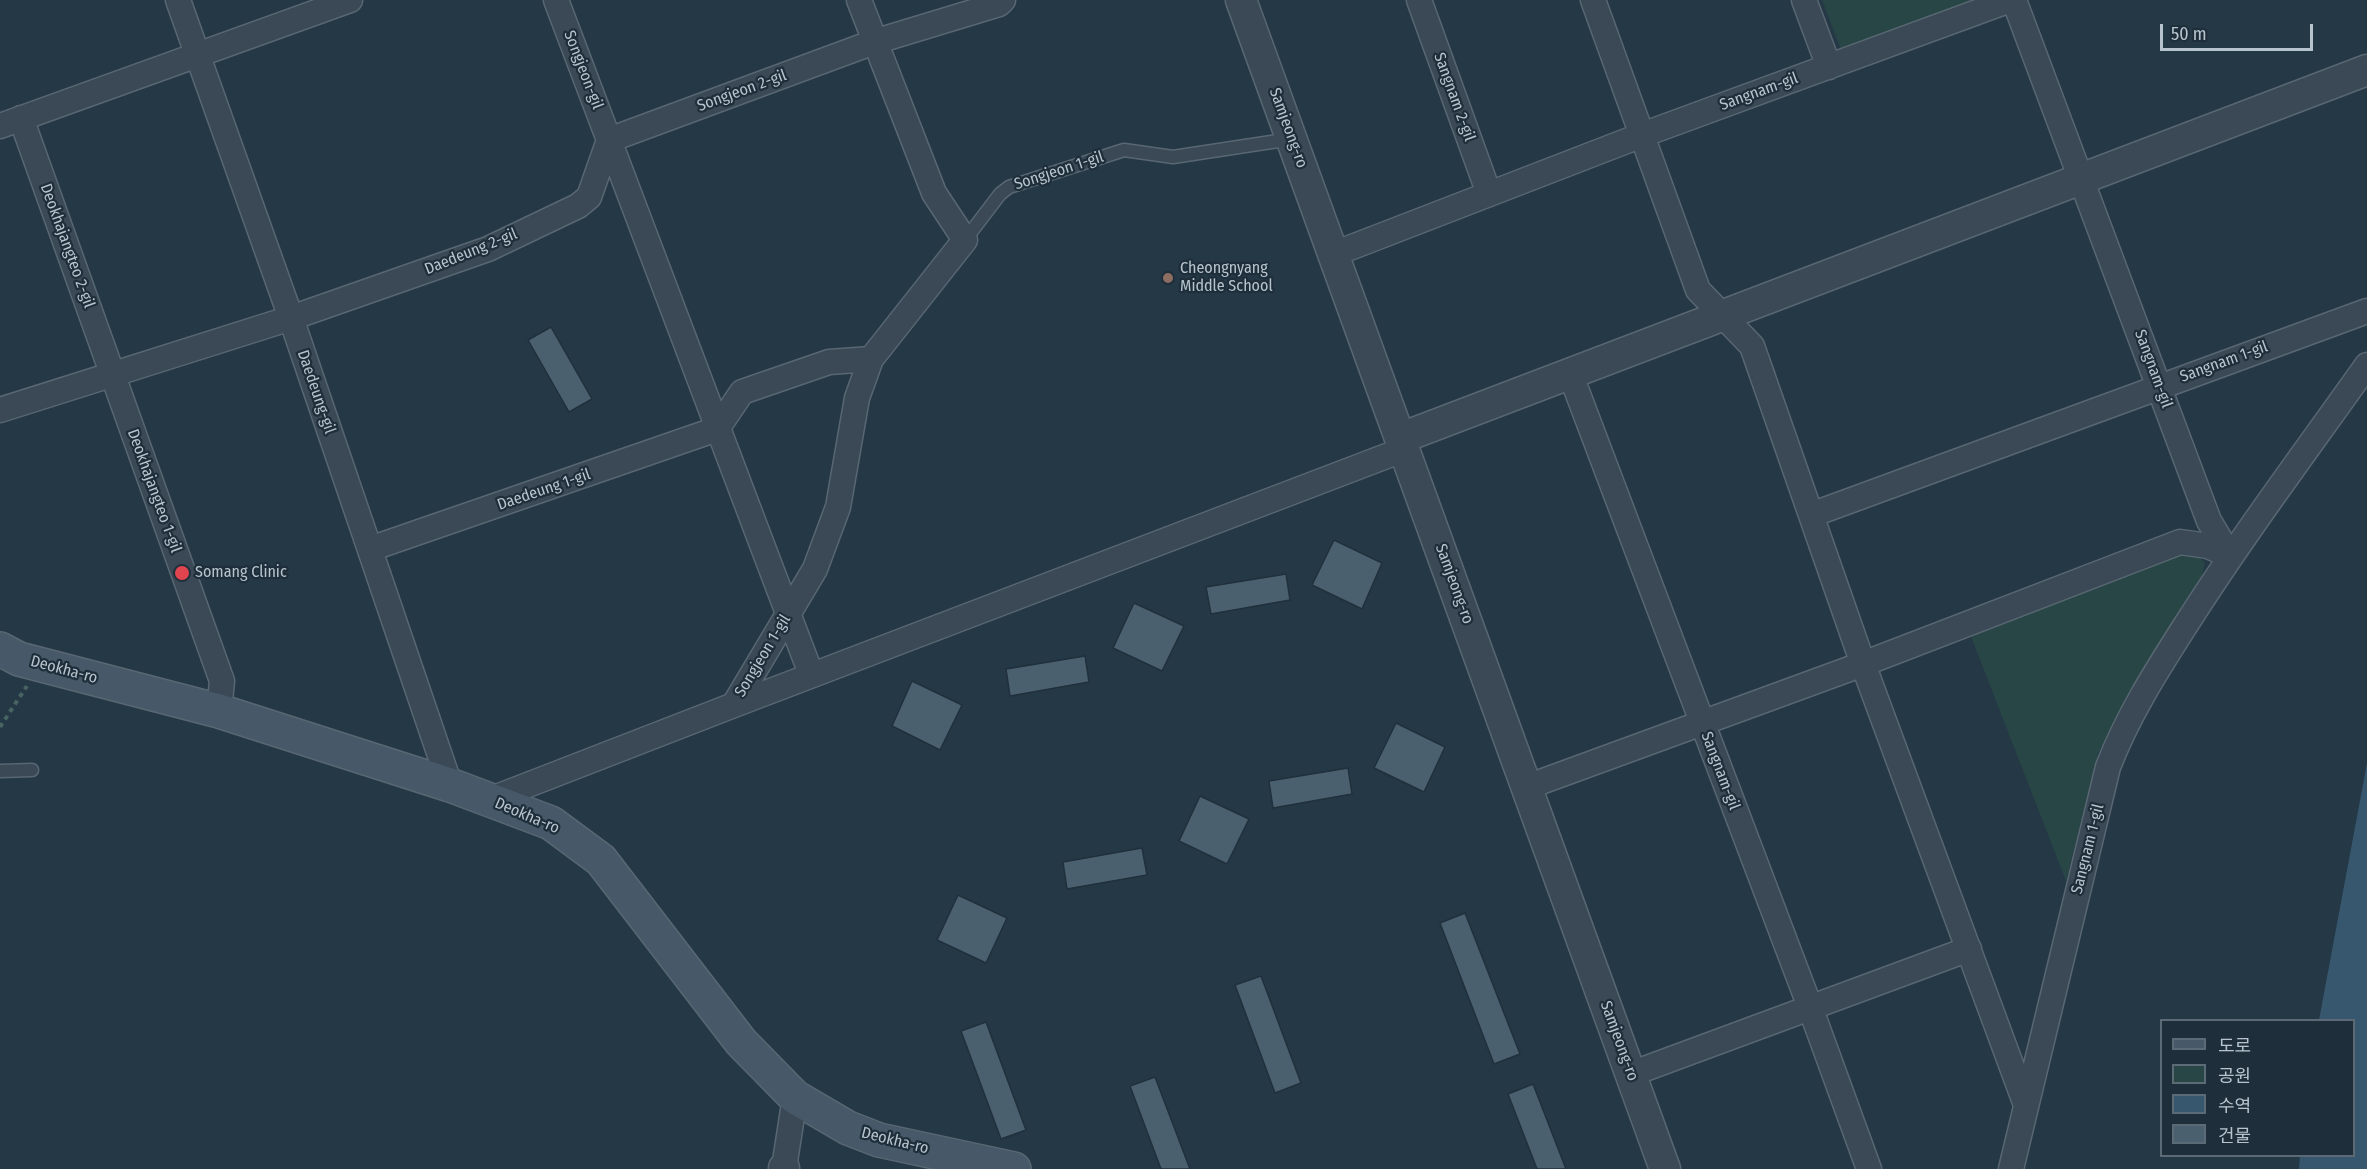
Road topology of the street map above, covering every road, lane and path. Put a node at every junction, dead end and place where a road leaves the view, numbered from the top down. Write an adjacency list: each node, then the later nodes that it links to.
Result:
1 (178, 0): 12 (street, Daedeung-gil)
2 (350, 0): 12 (street, Deokhajangteo 2-gil)
3 (556, 0): 18 (street, Songjeon-gil)
4 (859, 0): 11 (street)
5 (1003, 0): 11 (street, Songjeon 2-gil)
6 (1241, 0): 17 (street, Samjeong-ro)
7 (1419, 0): 20 (street, Sangnam 2-gil)
8 (1593, 0): 16 (street)
9 (1804, 0): 13 (street)
10 (2012, 0): 13 (street, Sangnam-gil); 19 (street, Sangnam-gil)
11 (874, 42): 18 (street, Songjeon 2-gil); 21 (street)
12 (197, 53): 15 (street, Deokhajangteo 2-gil); 25 (street, Daedeung-gil)
13 (1829, 67): 16 (street, Sangnam-gil)
14 (2367, 70): 19 (street)
15 (11, 122): 29 (street, Deokhajangteo 2-gil)
16 (1642, 135): 20 (street, Sangnam-gil); 24 (street)
17 (1292, 139): 21 (lane, Songjeon 1-gil); 22 (street, Samjeong-ro)
18 (609, 140): 25 (street, Daedeung 2-gil); 32 (street, Songjeon-gil)
19 (2082, 178): 24 (street); 30 (street, Sangnam-gil)
20 (1489, 194): 22 (street, Sangnam-gil)
21 (965, 240): 26 (street, Songjeon 1-gil)
22 (1334, 254): 33 (street, Samjeong-ro)
23 (2367, 311): 30 (street, Sangnam 1-gil)
24 (1724, 315): 28 (street); 34 (street)
25 (291, 318): 29 (street); 35 (street, Daedeung-gil)
26 (871, 359): 32 (street); 37 (street, Songjeon 1-gil)
27 (2367, 365): 36 (street, Sangnam 1-gil)
28 (1570, 373): 33 (street); 43 (street, Sangnam-gil)
29 (113, 374): 31 (street); 42 (street, Deokhajangteo 1-gil)
30 (2159, 386): 34 (street, Sangnam 1-gil); 36 (street, Sangnam-gil)
31 (0, 410)
32 (717, 429): 35 (street, Daedeung 1-gil); 37 (street, Songjeon-gil)
33 (1403, 443): 40 (street); 47 (street, Samjeong-ro)
34 (1811, 515): 39 (street)
35 (370, 549): 46 (street, Daedeung-gil)
36 (2230, 556): 39 (street); 52 (street, Sangnam 1-gil)
37 (788, 615): 40 (street, Songjeon-gil); 41 (street, Songjeon 1-gil)
38 (2, 654): 42 (main road, Deokha-ro)
39 (1863, 664): 43 (street); 49 (street)
40 (811, 674): 41 (street)
41 (734, 705): 48 (street, Songjeon 1-gil)
42 (219, 711): 46 (main road, Deokha-ro)
43 (1701, 723): 47 (street); 50 (street, Sangnam-gil)
44 (32, 770): 45 (lane)
45 (0, 771)
46 (450, 785): 48 (main road, Deokha-ro)
47 (1527, 787): 51 (street, Samjeong-ro)
48 (489, 800): 53 (main road, Deokha-ro)
49 (1969, 949): 50 (street); 52 (street)
50 (1810, 1007): 51 (street); 57 (street, Sangnam-gil)
51 (1631, 1074): 56 (street, Samjeong-ro)
52 (2026, 1105): 58 (street, Sangnam 1-gil)
53 (793, 1109): 54 (street); 55 (main road, Deokha-ro)
54 (784, 1169)
55 (1014, 1169)
56 (1665, 1169)
57 (1869, 1169)
58 (2011, 1169)

